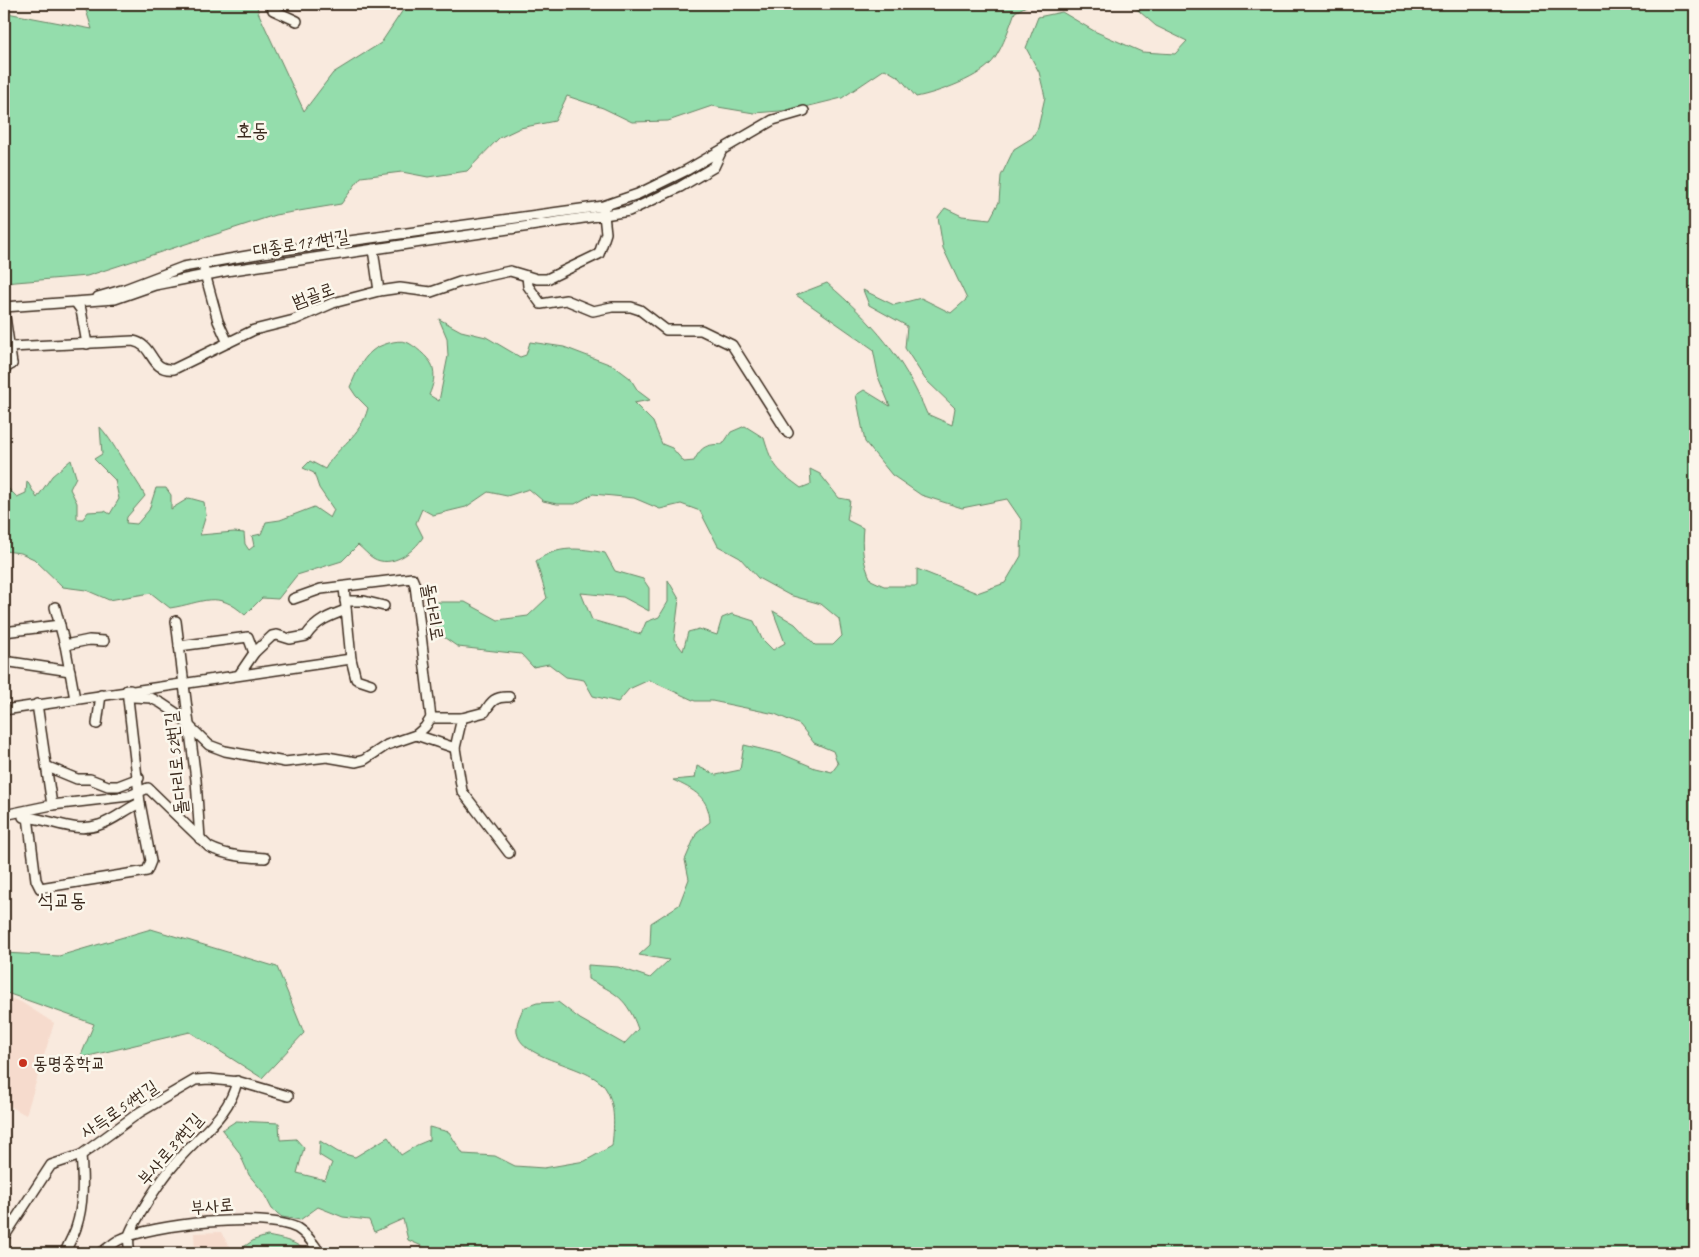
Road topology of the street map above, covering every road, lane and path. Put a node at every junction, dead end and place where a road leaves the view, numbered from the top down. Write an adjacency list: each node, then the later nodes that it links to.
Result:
1 (272, 4): 2 (street)
2 (297, 21)
3 (804, 111): 4 (street, 대종로171번길)
4 (603, 210): 5 (street, 대종로171번길); 6 (street); 8 (street, 범골로)
5 (373, 249): 7 (street, 대종로171번길); 9 (street)
6 (202, 263): 7 (street); 10 (street)
7 (205, 275): 10 (street, 대종로171번길); 12 (street)
8 (527, 276): 9 (street, 범골로); 17 (street)
9 (379, 291): 12 (street, 범골로)
10 (76, 303): 11 (street, 대종로171번길); 13 (street)
11 (4, 308): 14 (street)
12 (228, 343): 13 (street, 범골로)
13 (87, 344): 14 (street, 범골로)
14 (10, 347): 15 (street)
15 (8, 364): 16 (street)
16 (4, 369)
17 (788, 433)
18 (344, 587): 19 (street, 돌다리로); 20 (street); 42 (street, 돌다리로)
19 (292, 599)
20 (346, 606): 21 (street); 29 (street); 30 (street)
21 (384, 606)
22 (55, 607): 24 (street)
23 (176, 621): 28 (street)
24 (60, 625): 25 (street); 27 (street)
25 (4, 632)
26 (104, 641): 27 (street)
27 (65, 645): 32 (street)
28 (179, 646): 29 (street); 34 (street)
29 (254, 653): 33 (street)
30 (351, 658): 33 (street); 35 (street)
31 (4, 661): 32 (street)
32 (70, 671): 39 (street)
33 (239, 676): 34 (street)
34 (184, 684): 36 (street); 45 (street, 돌다리로52번길)
35 (371, 684)
36 (129, 690): 37 (street); 45 (street); 49 (street)
37 (101, 695): 39 (street); 44 (street)
38 (509, 697): 43 (street)
39 (75, 699): 40 (street)
40 (37, 704): 41 (street); 48 (street)
41 (4, 710)
42 (431, 718): 43 (street); 46 (street)
43 (462, 718): 47 (street)
44 (97, 724)
45 (188, 724): 46 (street); 55 (street, 돌다리로52번길)
46 (416, 735): 47 (street)
47 (455, 748): 56 (street)
48 (48, 767): 49 (street); 52 (street)
49 (139, 778): 50 (street)
50 (140, 792): 51 (street); 52 (street); 55 (street)
51 (140, 803): 54 (street); 54 (street)
52 (52, 805): 53 (street)
53 (6, 815): 54 (street)
54 (28, 817)
55 (200, 839): 57 (street)
56 (509, 852)
57 (265, 858)
58 (237, 1081): 59 (street, 사득로54번길); 60 (street, 사득로54번길); 62 (street, 부사로39번길)
59 (288, 1096)
60 (81, 1155): 61 (street, 사득로54번길); 63 (street)
61 (4, 1237)
62 (127, 1238): 64 (street, 부사로); 65 (street); 66 (street, 부사로)
63 (66, 1253)
64 (101, 1253)
65 (130, 1253)
66 (320, 1253)

